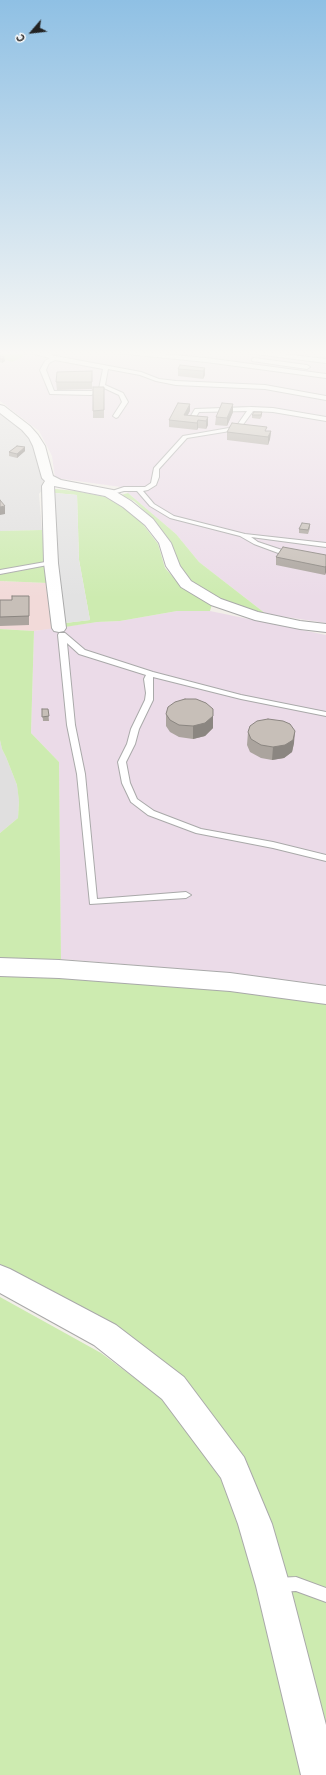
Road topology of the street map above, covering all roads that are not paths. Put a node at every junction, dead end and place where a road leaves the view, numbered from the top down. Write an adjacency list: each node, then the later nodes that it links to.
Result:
1 (29, 433): 3 (street)
2 (208, 433): 4 (lane)
3 (51, 481): 5 (street); 9 (street)
4 (139, 490): 5 (lane); 6 (lane)
5 (109, 493): 11 (street)
6 (242, 535): 7 (lane); 8 (lane)
7 (326, 545)
8 (296, 555)
9 (51, 563): 10 (lane); 12 (street)
10 (0, 572)
11 (326, 628)
12 (61, 632): 13 (lane); 16 (lane)
13 (150, 674): 14 (lane); 15 (lane)
14 (326, 714)
15 (326, 858)
16 (186, 895)
17 (0, 967): 18 (street)
18 (326, 995)
19 (0, 1278): 20 (street)
20 (273, 1586): 21 (lane); 22 (street)
21 (326, 1595)
22 (320, 1775)

